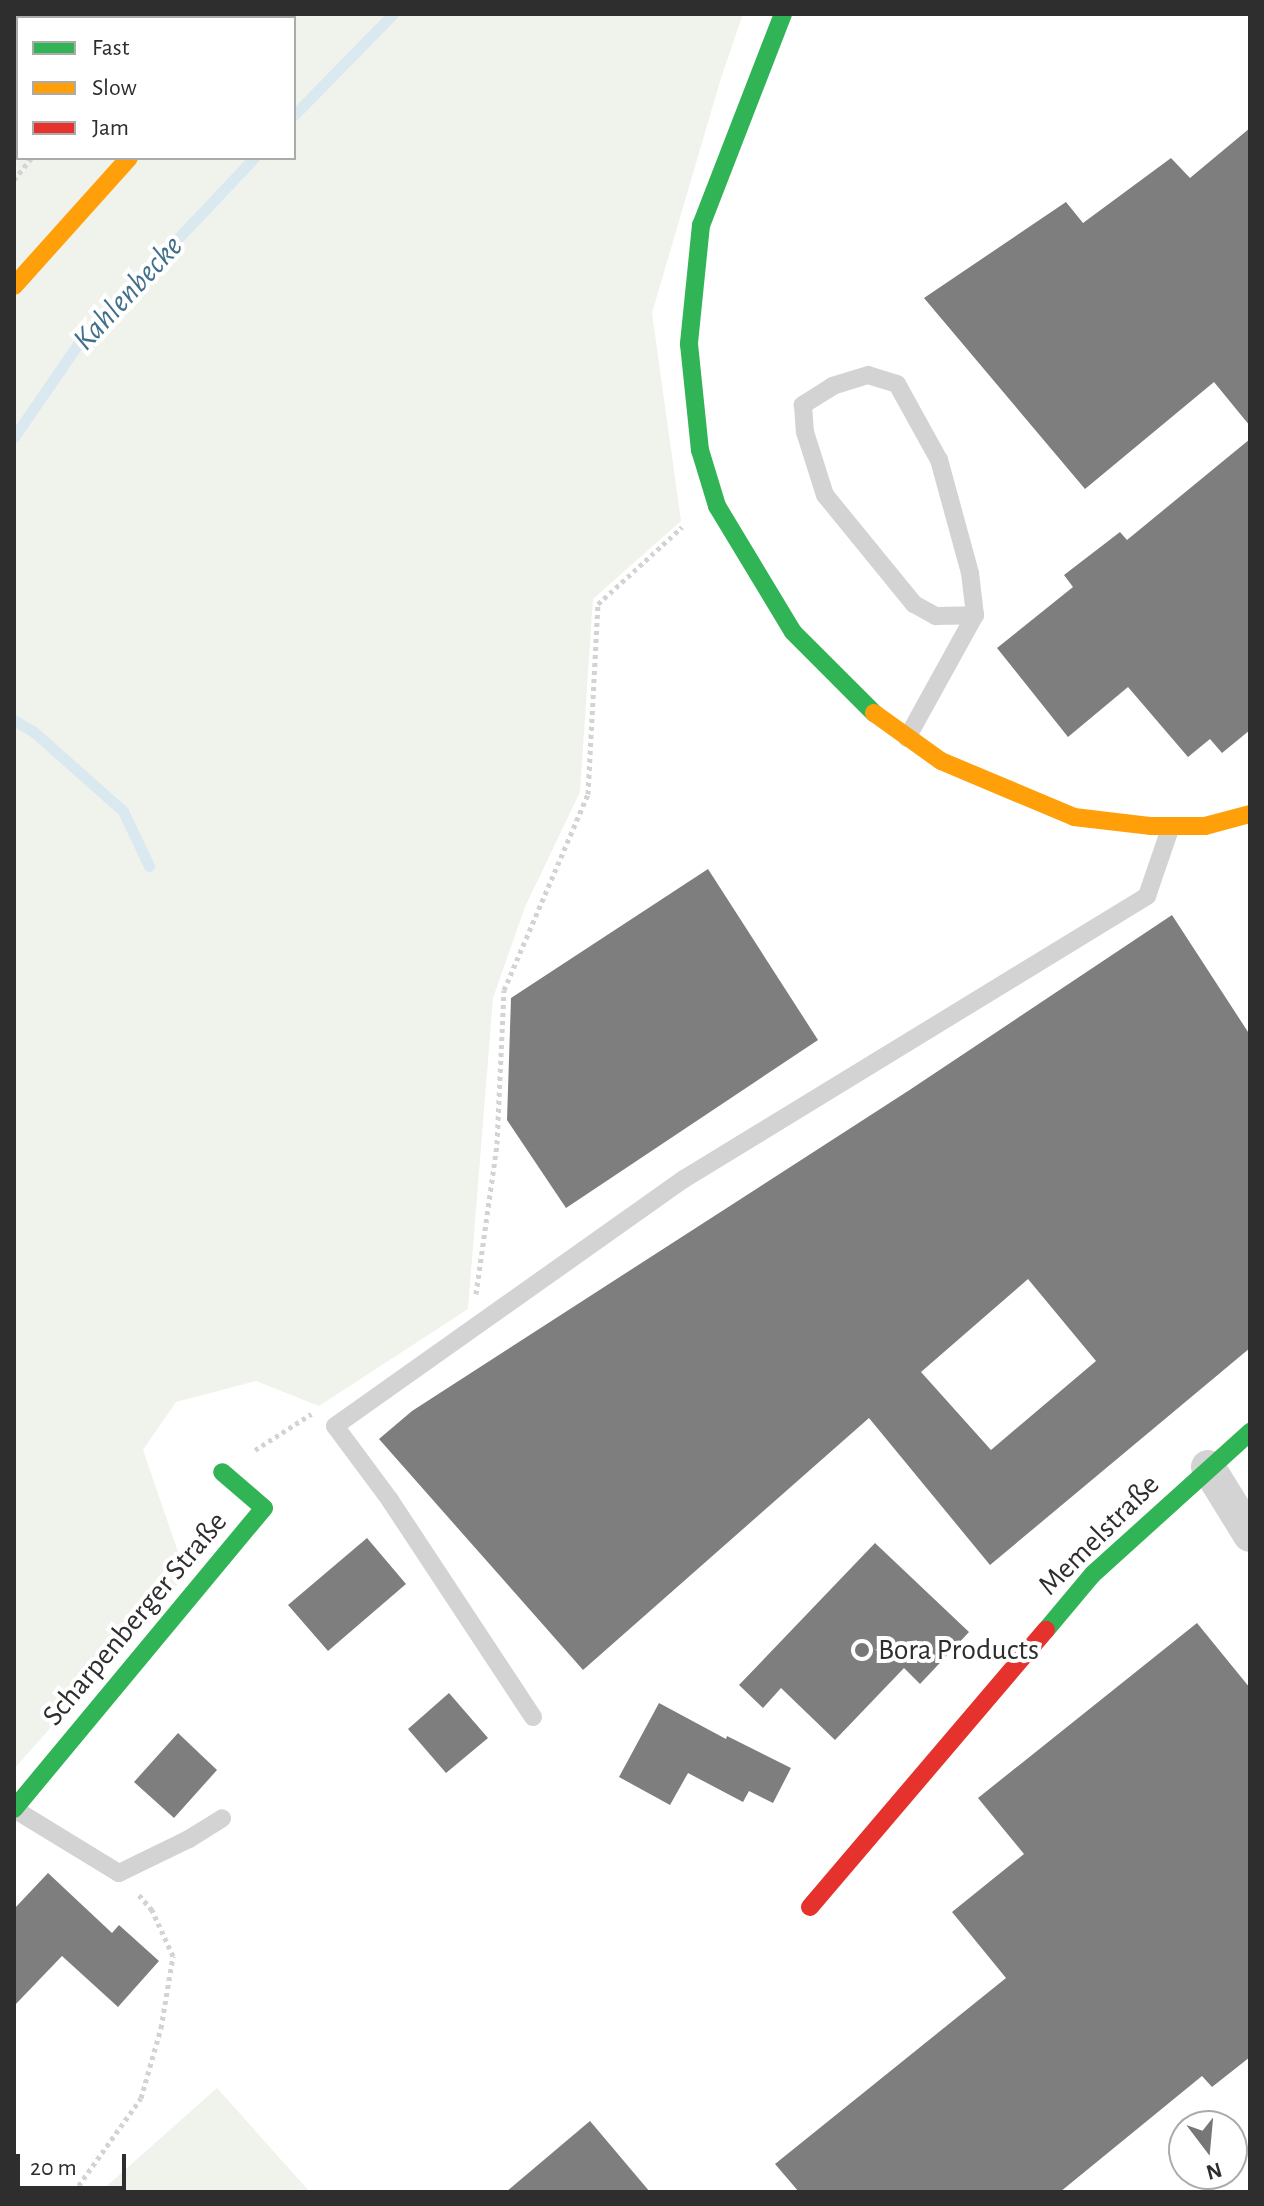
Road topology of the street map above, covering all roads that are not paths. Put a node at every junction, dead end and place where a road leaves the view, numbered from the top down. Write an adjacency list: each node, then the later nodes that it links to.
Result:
1 (783, 14): 5 (street)
2 (127, 160): 3 (street)
3 (14, 286)
4 (975, 615): 4 (lane); 5 (lane)
5 (907, 738): 7 (street)
6 (1250, 814): 7 (street)
7 (1171, 826): 12 (lane)
8 (1250, 1432): 9 (street, Memelstraße)
9 (1208, 1467): 11 (street); 15 (street, Memelstraße)
10 (222, 1472): 13 (street, Scharpenberger Straße)
11 (1250, 1535)
12 (533, 1717)
13 (14, 1809): 14 (lane)
14 (222, 1818)
15 (810, 1907)

